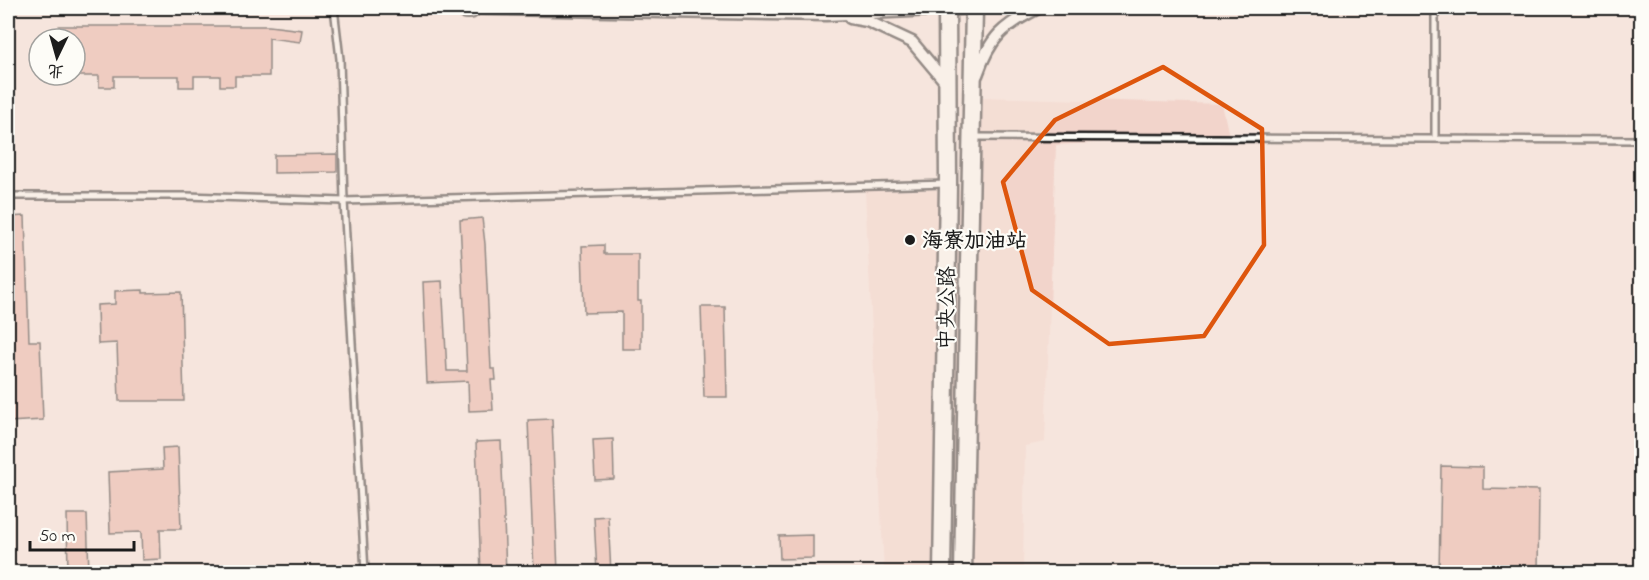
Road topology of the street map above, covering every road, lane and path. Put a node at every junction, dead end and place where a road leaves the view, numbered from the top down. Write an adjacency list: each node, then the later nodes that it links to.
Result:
1 (334, 8): 16 (lane)
2 (452, 8): 3 (street)
3 (468, 8): 8 (street)
4 (947, 8): 5 (street); 8 (street); 9 (main road, 中央公路)
5 (975, 8): 10 (main road, 中央公路)
6 (1038, 8): 10 (street)
7 (1435, 8): 12 (lane)
8 (826, 15): 9 (street)
9 (949, 87): 14 (main road, 中央公路)
10 (973, 87): 11 (main road, 中央公路)
11 (972, 137): 12 (lane); 19 (main road, 中央公路)
12 (1435, 138): 13 (lane)
13 (1641, 140)
14 (948, 184): 16 (lane); 18 (main road, 中央公路)
15 (8, 196): 16 (lane)
16 (344, 201): 17 (lane)
17 (365, 573)
18 (942, 573)
19 (963, 573)

